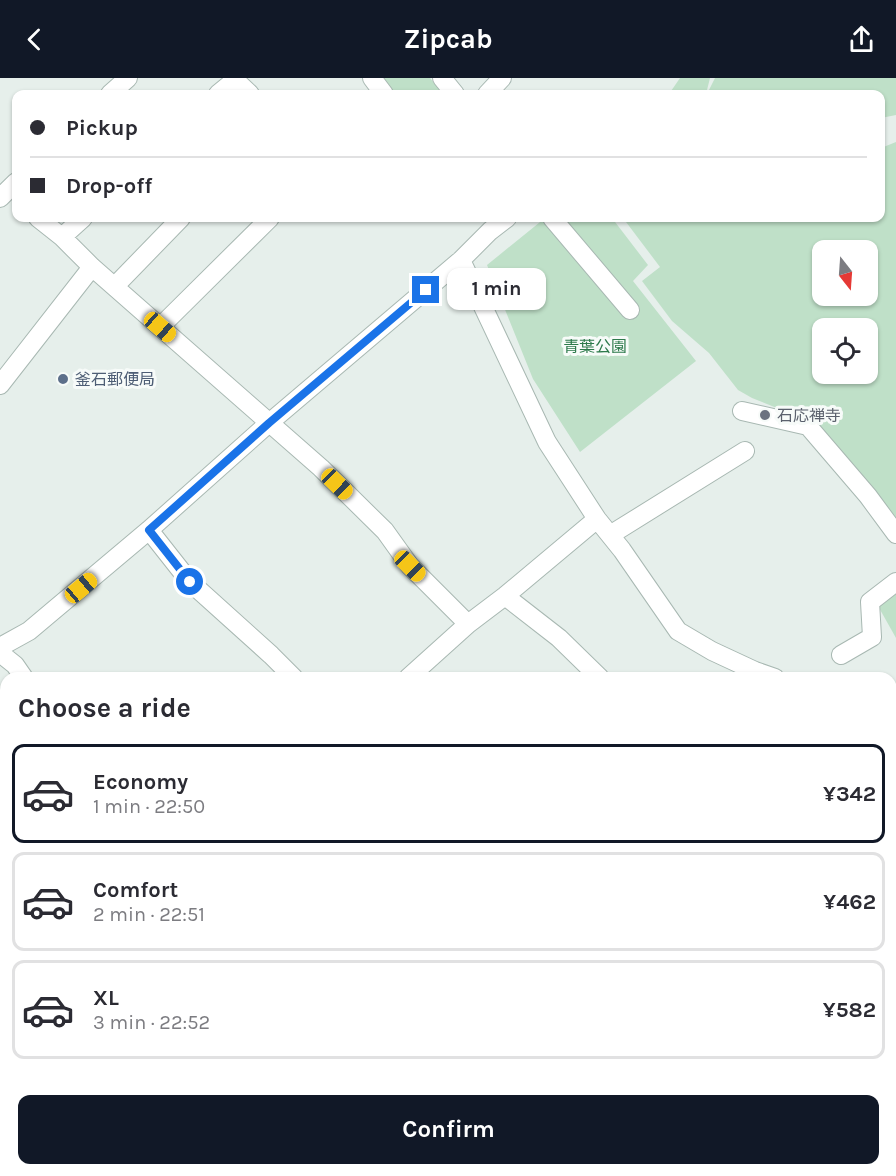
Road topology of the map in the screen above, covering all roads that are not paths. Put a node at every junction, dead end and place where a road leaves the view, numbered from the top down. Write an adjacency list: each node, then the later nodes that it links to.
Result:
1 (128, 78): 5 (street)
2 (442, 78): 8 (street)
3 (502, 78): 9 (street)
4 (234, 79): 6 (street); 7 (street)
5 (114, 90)
6 (222, 90)
7 (246, 90)
8 (452, 90)
9 (491, 90)
10 (43, 222): 16 (street)
11 (79, 222): 16 (street)
12 (177, 222): 19 (street)
13 (266, 222): 21 (street)
14 (555, 222): 20 (street)
15 (485, 224): 17 (street)
16 (62, 237): 18 (street)
17 (461, 260): 24 (street); 26 (street)
18 (92, 267): 19 (street); 22 (street)
19 (115, 286): 21 (street)
20 (630, 310)
21 (160, 327): 24 (street)
22 (0, 385)
23 (742, 411): 28 (street)
24 (269, 423): 27 (street); 32 (street)
25 (745, 451): 29 (street)
26 (597, 519): 29 (street); 31 (street)
27 (149, 530): 33 (street); 37 (street)
28 (896, 534)
29 (610, 535): 40 (street)
30 (896, 582): 35 (street)
31 (505, 596): 32 (street); 39 (street)
32 (468, 624): 38 (street)
33 (0, 647)
34 (0, 654): 36 (street)
35 (841, 655)
36 (20, 672)
37 (288, 672)
38 (415, 672)
39 (594, 672)
40 (747, 672)

